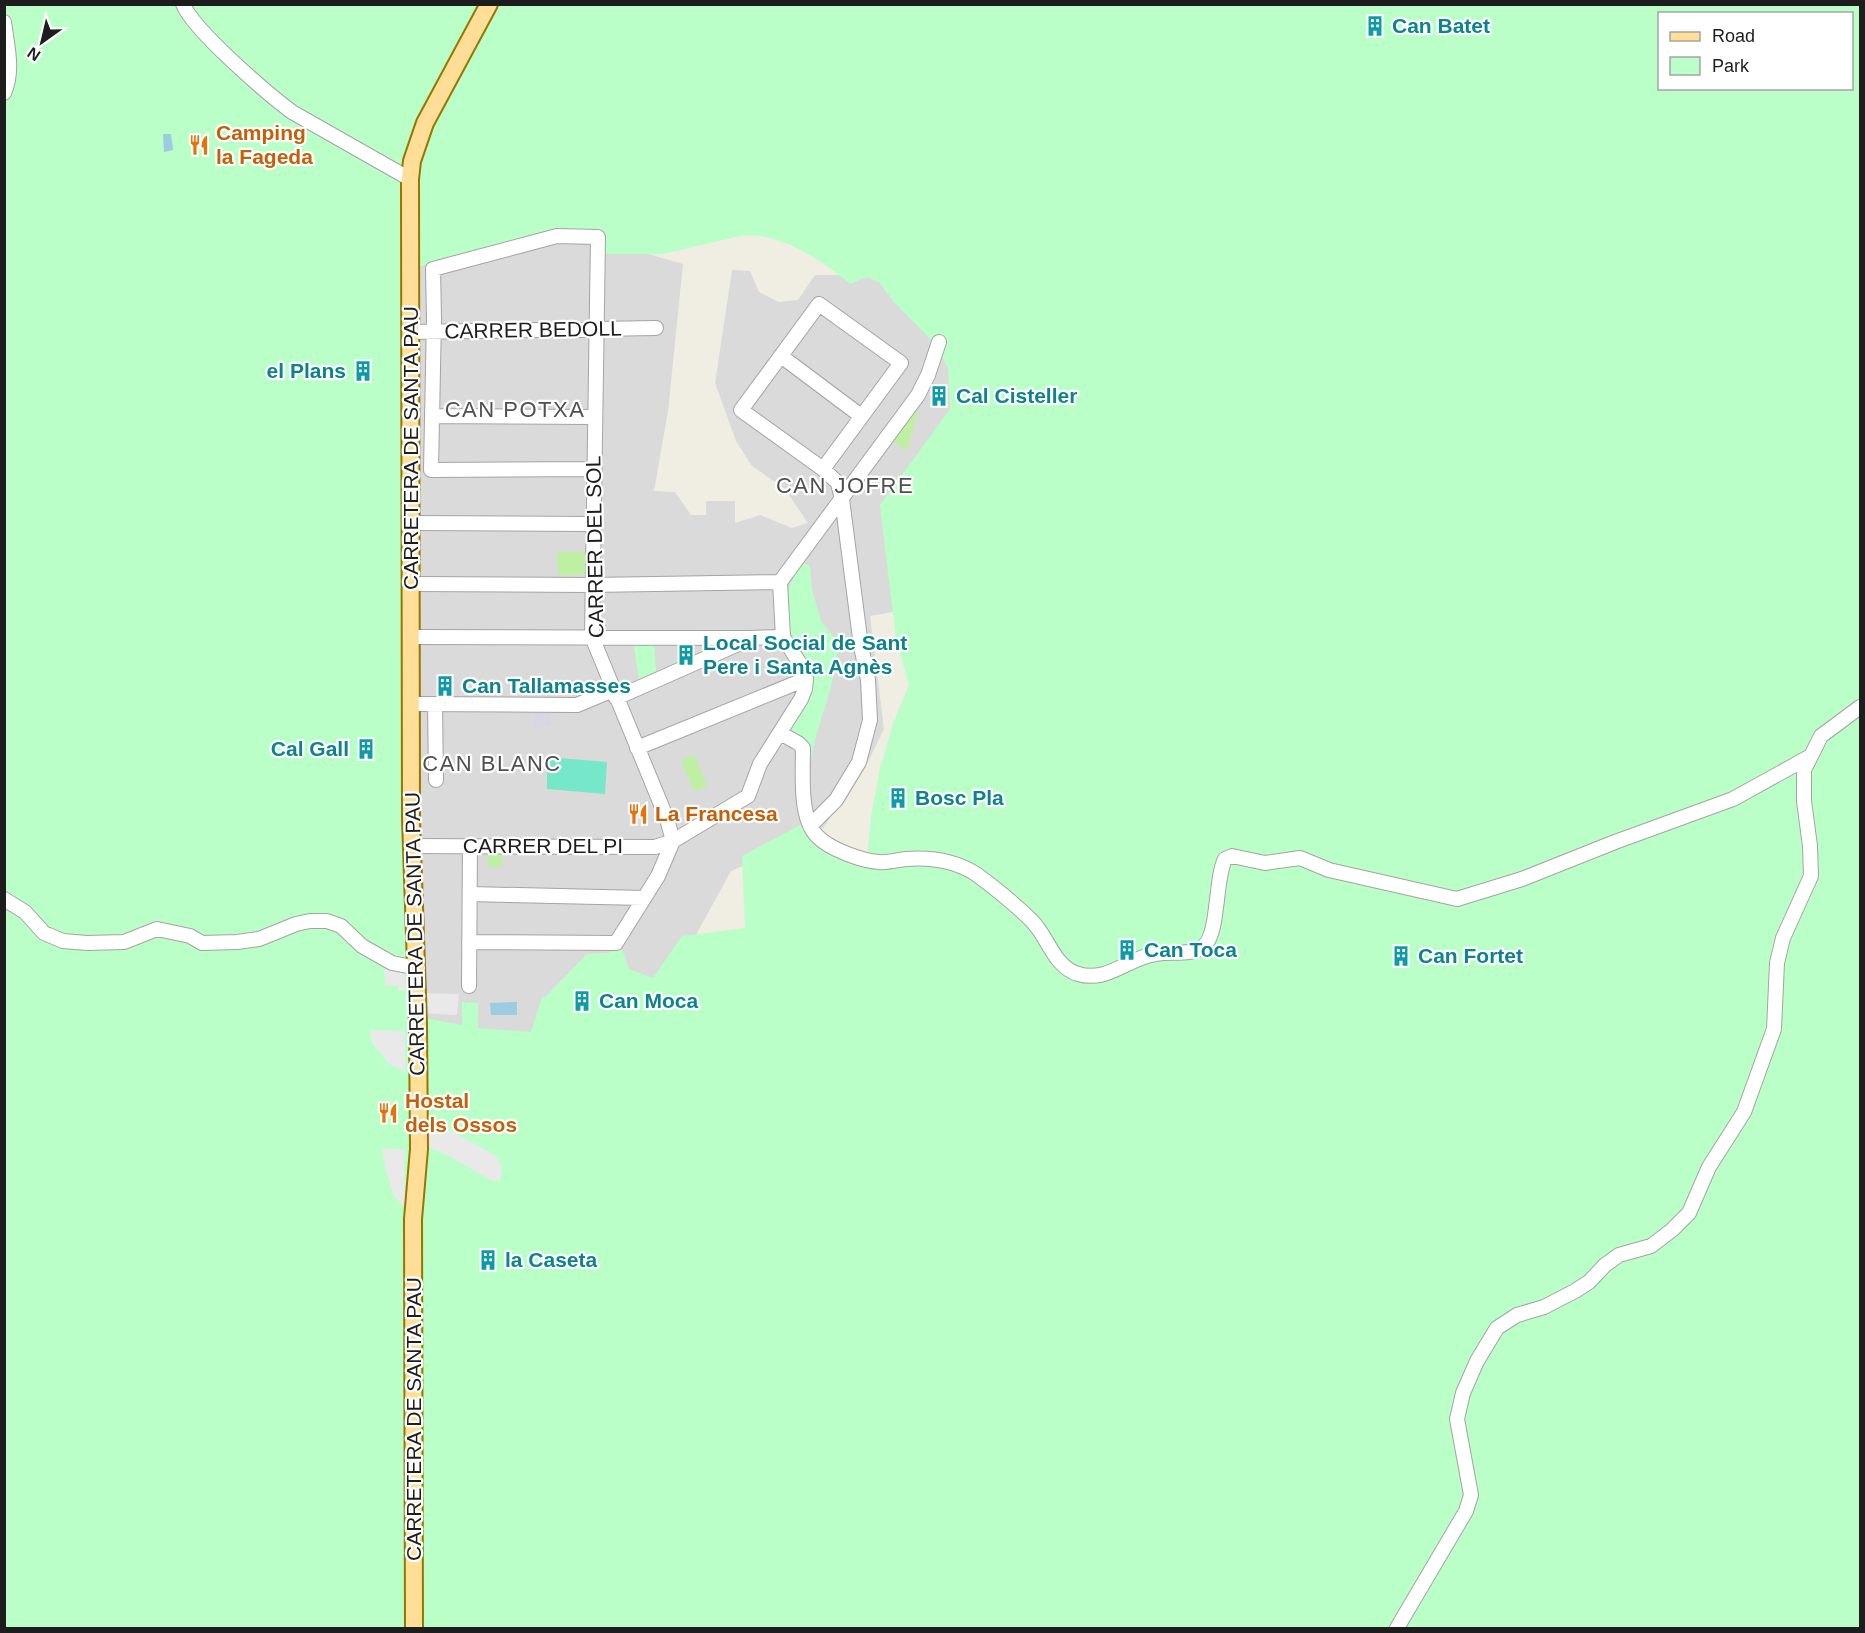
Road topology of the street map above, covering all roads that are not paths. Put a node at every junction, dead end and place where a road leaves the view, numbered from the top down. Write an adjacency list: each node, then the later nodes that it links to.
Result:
1 (183, 4): 5 (street)
2 (489, 4): 5 (main road, CARRETERA DE SANTA PAU)
3 (4, 22): 4 (street)
4 (4, 93)
5 (410, 179): 9 (main road, CARRETERA DE SANTA PAU)
6 (656, 328): 7 (street, CARRER BEDOLL)
7 (596, 329): 8 (street, CARRER BEDOLL); 8 (street, CARRER DEL SOL); 13 (street, CARRER DEL SOL)
8 (434, 331): 9 (street, CARRER BEDOLL); 12 (street)
9 (411, 332): 18 (main road, CARRETERA DE SANTA PAU)
10 (939, 342): 17 (street)
11 (781, 356): 14 (street); 14 (street); 16 (street)
12 (432, 416): 13 (street); 15 (street)
13 (594, 417): 15 (street, CARRER DEL SOL)
14 (861, 417): 16 (street)
15 (594, 469): 19 (street, CARRER DEL SOL)
16 (823, 469): 17 (street)
17 (842, 499): 20 (street); 36 (street)
18 (411, 523): 19 (street); 21 (main road, CARRETERA DE SANTA PAU)
19 (593, 524): 22 (street, CARRER DEL SOL)
20 (780, 582): 22 (street); 25 (street)
21 (412, 584): 22 (street); 23 (main road, CARRETERA DE SANTA PAU)
22 (592, 585): 24 (street, CARRER DEL SOL)
23 (412, 637): 24 (street); 29 (main road, CARRETERA DE SANTA PAU)
24 (592, 637): 26 (street); 28 (street, CARRER DEL SOL)
25 (783, 637): 26 (street); 27 (street)
26 (749, 638): 28 (street)
27 (806, 680): 32 (street, CARRER DEL PI); 33 (street)
28 (615, 694): 30 (street); 33 (street, CARRER DEL SOL)
29 (412, 704): 30 (street); 39 (main road, CARRETERA DE SANTA PAU)
30 (435, 704): 35 (street)
31 (1860, 707): 34 (street)
32 (780, 733): 36 (street); 37 (street, CARRER DEL PI)
33 (637, 748): 37 (street, CARRER DEL SOL)
34 (1809, 757): 36 (street); 47 (street)
35 (436, 780)
36 (810, 826)
37 (673, 841): 38 (street, CARRER DEL PI); 41 (street)
38 (470, 845): 39 (street, CARRER DEL PI); 40 (street)
39 (412, 846): 44 (main road, CARRETERA DE SANTA PAU)
40 (470, 894): 41 (street); 43 (street)
41 (644, 898): 43 (street)
42 (4, 899): 44 (street)
43 (470, 942): 45 (street)
44 (418, 968): 46 (main road, CARRETERA DE SANTA PAU)
45 (469, 986)
46 (414, 1629)
47 (1396, 1629)

